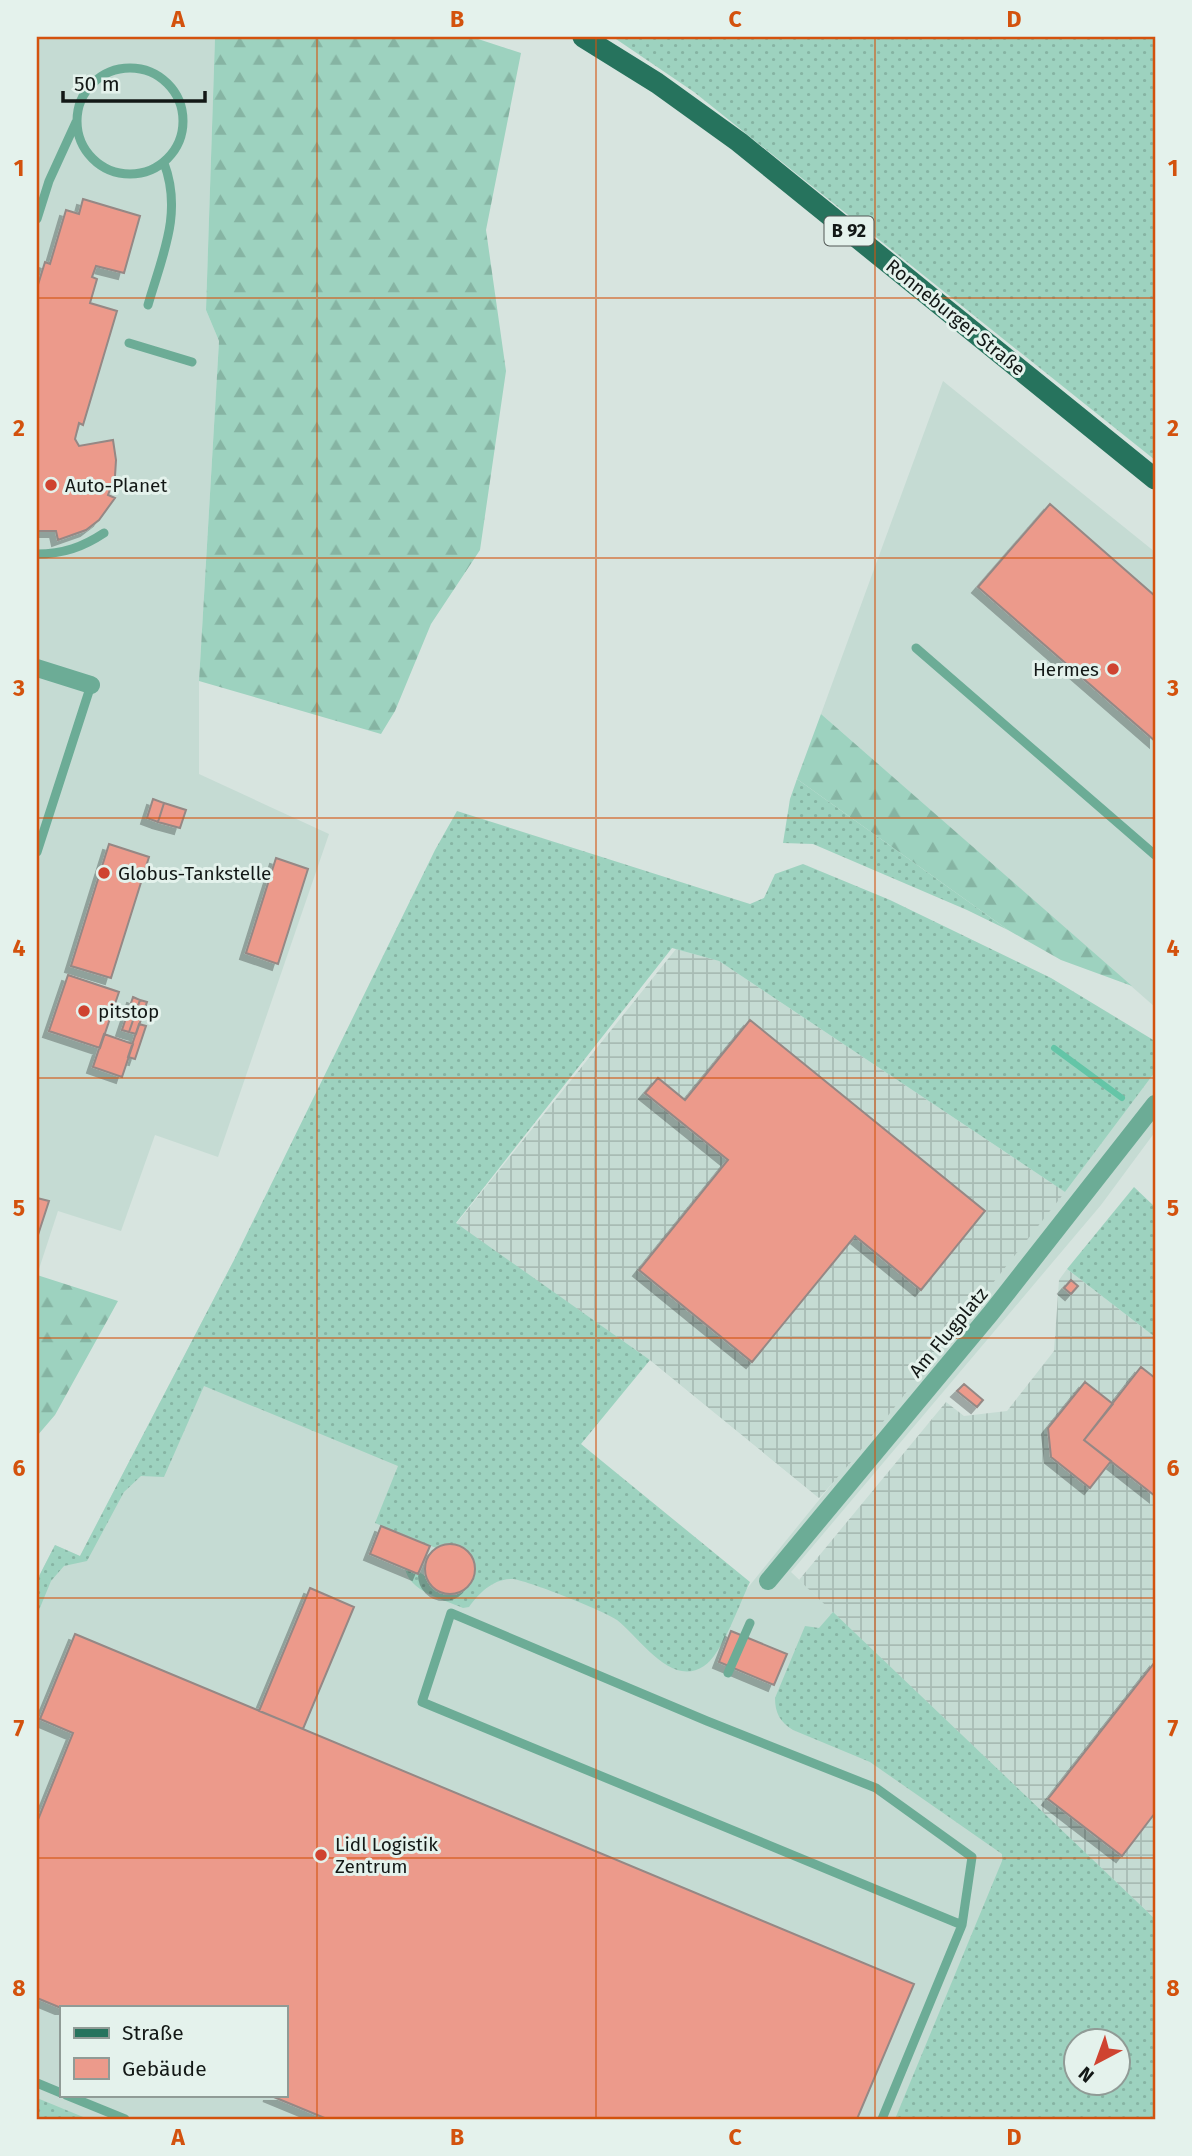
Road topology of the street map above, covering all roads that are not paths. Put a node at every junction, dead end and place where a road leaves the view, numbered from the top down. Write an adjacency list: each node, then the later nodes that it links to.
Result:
1 (583, 37): 8 (main road, Ronneburger Straße / B 92)
2 (76, 122): 3 (lane); 3 (lane); 4 (lane)
3 (164, 163): 5 (lane)
4 (37, 219)
5 (148, 305)
6 (129, 343): 7 (lane)
7 (192, 362)
8 (1155, 480)
9 (104, 533): 10 (lane)
10 (37, 554)
11 (915, 648): 15 (lane)
12 (37, 668): 13 (street)
13 (91, 685): 14 (lane)
14 (37, 852)
15 (1155, 855)
16 (1155, 1104): 17 (street, Am Flugplatz)
17 (768, 1581)
18 (750, 1623): 19 (lane)
19 (728, 1673)
20 (962, 1925): 20 (lane); 25 (lane)
21 (37, 2083): 22 (lane)
22 (60, 2092)
23 (69, 2096): 24 (lane)
24 (125, 2119)
25 (882, 2119)

